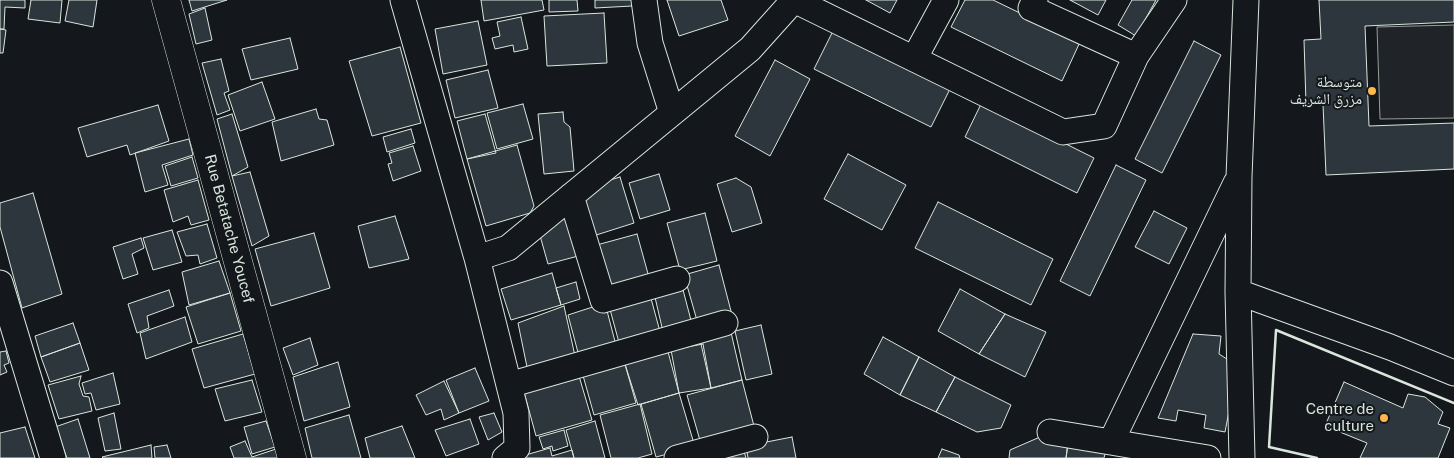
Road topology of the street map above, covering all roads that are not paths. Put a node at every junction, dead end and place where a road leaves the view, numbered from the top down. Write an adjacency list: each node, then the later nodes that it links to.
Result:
1 (166, 0): 25 (main road, Rue Betatache Youcef)
2 (403, 0): 14 (street)
3 (644, 0): 11 (street)
4 (794, 0): 10 (street); 11 (street)
5 (946, 0): 10 (street)
6 (1035, 0): 9 (street)
7 (1174, 0): 9 (street)
8 (1246, 0): 12 (street)
9 (1136, 56): 10 (street)
10 (914, 59)
11 (672, 113): 13 (street)
12 (1239, 177): 17 (street); 23 (street)
13 (571, 196): 14 (street); 15 (street)
14 (477, 258): 20 (street)
15 (677, 279)
16 (0, 283): 24 (street)
17 (1238, 292): 19 (street); 29 (street)
18 (725, 323): 20 (street)
19 (1454, 373)
20 (509, 385): 26 (street)
21 (1050, 432): 23 (street)
22 (754, 437): 27 (street)
23 (1111, 442): 28 (street)
24 (53, 458)
25 (292, 458)
26 (505, 458)
27 (677, 458)
28 (1208, 458)
29 (1242, 458)

